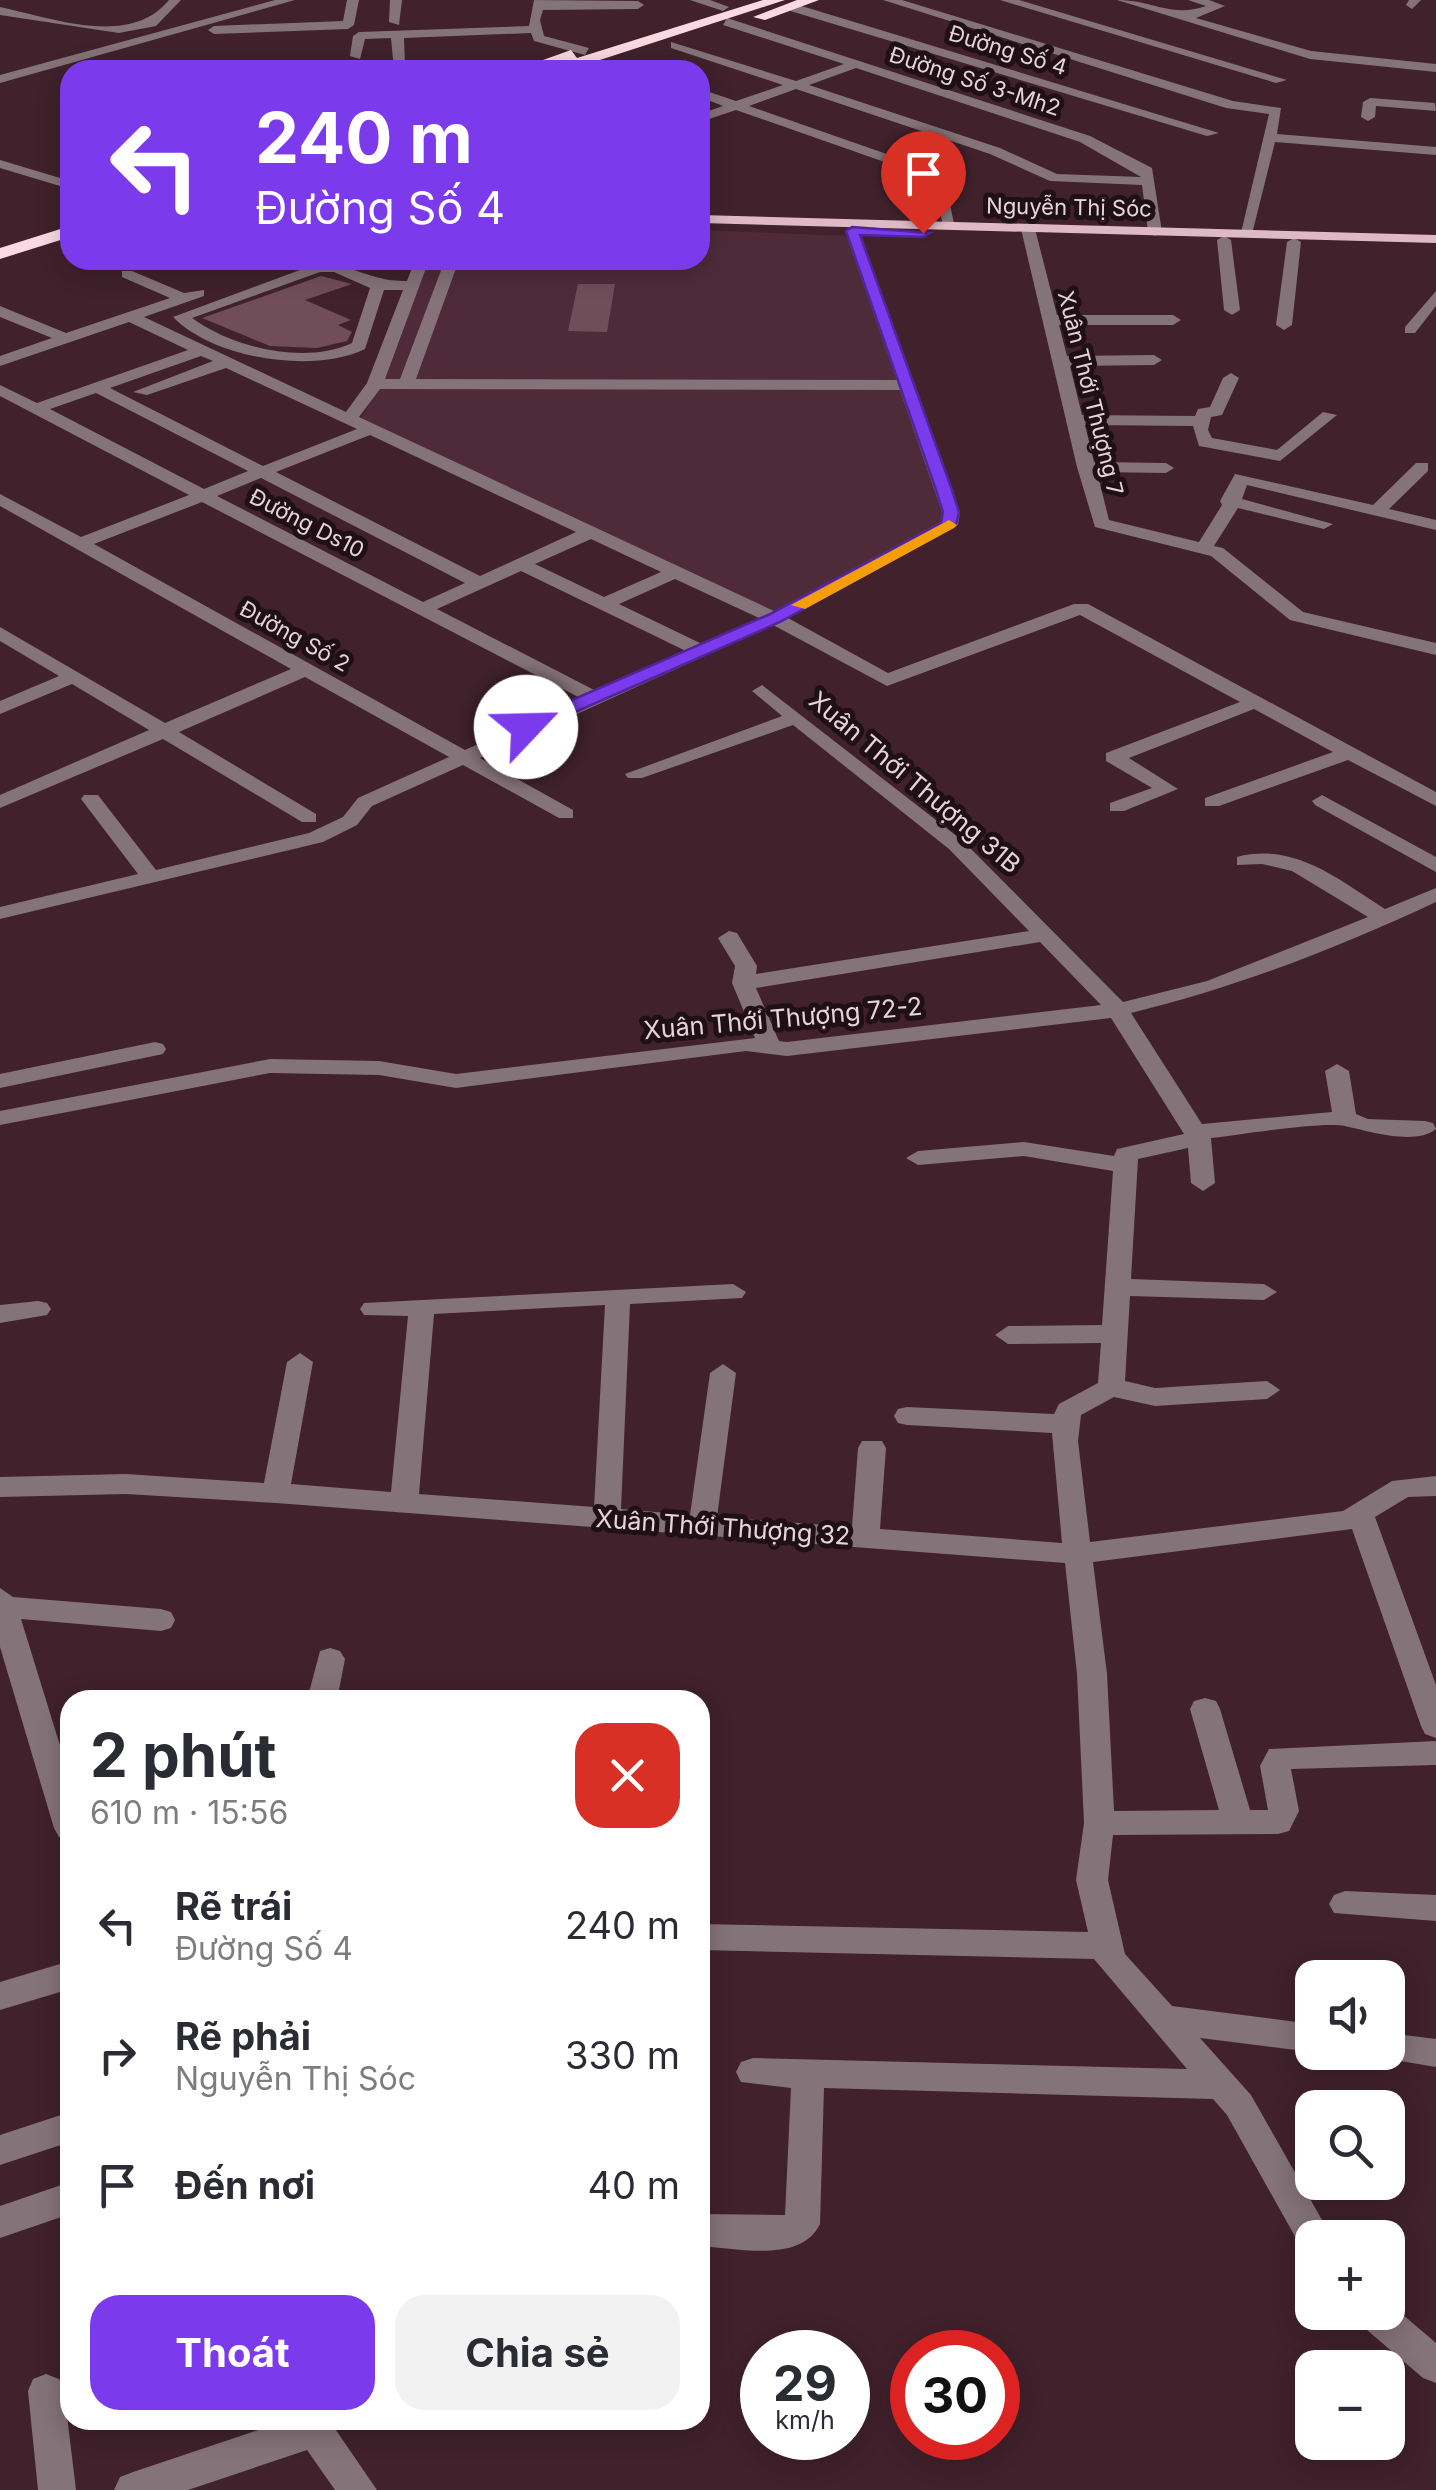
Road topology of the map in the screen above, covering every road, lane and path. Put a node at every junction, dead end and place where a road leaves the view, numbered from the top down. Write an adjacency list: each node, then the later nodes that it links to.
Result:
1 (175, 0): 29 (street)
2 (289, 0): 34 (street)
3 (353, 0): 34 (street)
4 (396, 0): 35 (street)
5 (696, 0): 22 (street, Đường Số 3-Mh2)
6 (812, 0): 12 (highway)
7 (923, 0): 16 (street)
8 (1050, 0): 19 (street)
9 (1123, 0): 18 (street)
10 (1194, 0): 24 (street)
11 (601, 2): 13 (street); 14 (street)
12 (788, 2): 20 (highway); 27 (street, Đường Số 4); 58 (highway)
13 (539, 3): 37 (street)
14 (638, 6)
15 (888, 6): 16 (street)
16 (906, 6): 28 (street)
17 (1008, 7): 19 (street)
18 (1146, 7): 24 (street); 31 (street)
19 (1030, 8): 31 (street)
20 (753, 10): 22 (highway); 30 (street)
21 (0, 11): 26 (street)
22 (728, 18): 41 (highway); 42 (street, Đường Số 3-Mh2); 48 (highway); 59 (highway)
23 (868, 18): 27 (street)
24 (1182, 18): 32 (street)
25 (993, 19): 28 (street)
26 (54, 20): 33 (street); 38 (street)
27 (849, 25): 42 (street); 46 (street, Đường Số 4)
28 (974, 25): 43 (street); 46 (street)
29 (144, 26): 33 (street); 34 (street)
30 (791, 26)
31 (1093, 26): 36 (street); 47 (street)
32 (1212, 27): 45 (street); 47 (street)
33 (101, 29): 51 (street)
34 (182, 29): 39 (street)
35 (396, 30): 37 (street); 52 (street); 56 (street)
36 (1076, 32)
37 (540, 34): 44 (street); 48 (street)
38 (28, 35)
39 (158, 35): 49 (street); 51 (street)
40 (1058, 38): 43 (street)
41 (675, 44): 60 (highway); 61 (street)
42 (793, 44): 61 (street); 66 (street, Đường Số 3-Mh2)
43 (1041, 44): 64 (street); 65 (street)
44 (493, 45)
45 (1277, 45): 67 (street); 69 (street)
46 (917, 46): 64 (street, Đường Số 4); 66 (street)
47 (1163, 46): 50 (street); 67 (street)
48 (585, 51): 57 (highway)
49 (155, 52)
50 (1145, 52)
51 (84, 56): 54 (street); 55 (street)
52 (356, 56)
53 (1126, 58): 65 (street)
54 (69, 60)
55 (81, 60)
56 (400, 60)
57 (556, 60)
58 (588, 60)
59 (606, 60)
60 (625, 60)
61 (732, 62): 70 (street); 76 (street)
62 (0, 63): 68 (street)
63 (60, 63): 68 (street)
64 (976, 64): 77 (street, Đường Số 4)
65 (1108, 64): 77 (street); 78 (street)
66 (862, 65): 76 (street); 81 (street, Đường Số 3-Mh2)
67 (1228, 65): 71 (street); 75 (street)
68 (40, 68): 72 (street); 73 (street)
69 (1436, 68)
70 (710, 70)
71 (1205, 74)
72 (60, 76)
73 (0, 79)
74 (1190, 80): 78 (street)
75 (1281, 80)
76 (798, 84): 80 (street); 89 (street)
77 (1047, 86): 81 (street); 82 (street, Đường Số 4)
78 (1174, 86): 82 (street); 87 (street)
79 (710, 96): 80 (street)
80 (737, 105): 83 (street); 94 (street)
81 (987, 106): 89 (street, Đường Số 3-Mh2)
82 (1120, 108): 86 (street, Đường Số 4)
83 (710, 114)
84 (1368, 116): 85 (street)
85 (1433, 127): 87 (street)
86 (1212, 134)
87 (1270, 138): 99 (street)
88 (0, 164): 90 (street)
89 (1148, 181): 98 (street)
90 (60, 182)
91 (60, 216): 100 (highway)
92 (710, 219): 94 (main road, Nguyễn Thị Sóc)
93 (60, 224): 105 (highway)
94 (950, 226): 97 (main road, Nguyễn Thị Sóc)
95 (710, 227): 96 (main road, Nguyễn Thị Sóc)
96 (852, 231): 97 (main road, Nguyễn Thị Sóc); 139 (street)
97 (1028, 232): 98 (main road, Nguyễn Thị Sóc); 102 (main road, Nguyễn Thị Sóc); 124 (street, Xuân Thới Thượng 7)
98 (1155, 232): 99 (main road, Nguyễn Thị Sóc)
99 (1245, 234): 104 (main road, Nguyễn Thị Sóc)
100 (0, 235)
101 (60, 238): 106 (highway)
102 (1224, 240): 103 (main road, Nguyễn Thị Sóc); 121 (street)
103 (1294, 242): 104 (main road, Nguyễn Thị Sóc); 126 (street)
104 (1436, 242)
105 (0, 243)
106 (0, 257)
107 (265, 270): 113 (street)
108 (311, 270): 116 (street)
109 (334, 270): 114 (street)
110 (418, 270): 115 (street)
111 (448, 270): 119 (street)
112 (127, 274): 118 (street)
113 (239, 279): 116 (street); 118 (street)
114 (378, 286): 115 (street); 129 (street)
115 (412, 286): 120 (street)
116 (257, 288): 129 (street)
117 (1436, 296): 127 (street)
118 (183, 298): 123 (street)
119 (434, 308): 120 (street); 138 (street)
120 (404, 309): 130 (street)
121 (1232, 310)
122 (0, 311): 128 (street)
123 (131, 317): 128 (street); 131 (street)
124 (1051, 320): 125 (street); 134 (street, Xuân Thới Thượng 7)
125 (1173, 320)
126 (1284, 325)
127 (1410, 330)
128 (67, 339): 133 (street)
129 (362, 341): 130 (street)
130 (392, 341): 137 (street)
131 (202, 350): 135 (street); 140 (street)
132 (1154, 360): 134 (street)
133 (0, 361)
134 (1062, 361): 146 (street, Xuân Thới Thượng 7)
135 (228, 362): 142 (street); 145 (street)
136 (1231, 378): 147 (street)
137 (375, 384): 138 (street); 145 (street)
138 (406, 384): 139 (street)
139 (909, 385): 167 (street)
140 (96, 388): 143 (street); 152 (street)
141 (0, 390): 143 (street, Đường Ds10)
142 (141, 392)
143 (36, 409): 153 (street, Đường Ds10)
144 (1329, 415): 147 (street)
145 (349, 420): 148 (street)
146 (1076, 420): 147 (street); 149 (street, Xuân Thới Thượng 7)
147 (1201, 421)
148 (371, 429): 152 (street); 159 (street)
149 (1086, 468): 150 (street); 161 (street, Xuân Thới Thượng 7)
150 (1166, 468)
151 (1422, 468): 156 (street)
152 (262, 473): 153 (street); 164 (street)
153 (204, 496): 160 (street); 166 (street, Đường Ds10)
154 (0, 499): 160 (street, Đường Số 2)
155 (1229, 501): 156 (street); 157 (street); 161 (street)
156 (1379, 510): 158 (street)
157 (1324, 524)
158 (1436, 525)
159 (591, 532): 162 (street); 163 (street)
160 (79, 544): 171 (street, Đường Số 2)
161 (1203, 549): 169 (street)
162 (521, 564): 164 (street); 165 (street)
163 (675, 572): 165 (street); 167 (street)
164 (480, 582): 166 (street)
165 (604, 604): 170 (street)
166 (424, 608): 174 (street, Đường Ds10)
167 (774, 618): 170 (street); 175 (street)
168 (0, 633): 172 (street)
169 (1436, 649)
170 (700, 650): 174 (street)
171 (305, 670): 178 (street); 180 (street, Đường Số 2)
172 (72, 677): 176 (street); 178 (street)
173 (762, 691): 177 (street, Xuân Thới Thượng 31B)
174 (593, 697): 180 (street)
175 (1256, 702): 179 (street); 187 (street)
176 (0, 708)
177 (796, 718): 181 (street); 196 (street, Xuân Thới Thượng 31B)
178 (167, 731): 185 (street); 189 (street)
179 (1350, 753): 183 (street); 186 (street)
180 (459, 756): 188 (street, Đường Số 2); 192 (street)
181 (635, 774)
182 (91, 799): 192 (street)
183 (1436, 800)
184 (1322, 801): 191 (street)
185 (0, 802)
186 (1212, 802)
187 (1117, 807)
188 (566, 814)
189 (308, 818)
190 (1244, 861): 195 (street)
191 (1436, 866)
192 (150, 876): 194 (street)
193 (1436, 894): 195 (street, Xuân Thới Thượng 72-2)
194 (0, 913)
195 (1384, 918): 199 (street, Xuân Thới Thượng 72-2)
196 (1043, 935): 198 (street); 199 (street, Xuân Thới Thượng 31B)
197 (729, 938): 198 (street)
198 (743, 982): 200 (street)
199 (1118, 1010): 200 (street, Xuân Thới Thượng 72-2); 207 (street, Xuân Thới Thượng 31B)
200 (770, 1047): 204 (street, Xuân Thới Thượng 72-2)
201 (155, 1049): 203 (street)
202 (1338, 1072): 205 (street)
203 (0, 1080)
204 (0, 1118)
205 (1345, 1118): 206 (street); 207 (street)
206 (1425, 1128)
207 (1197, 1135): 209 (street); 210 (street)
208 (918, 1158): 209 (street)
209 (1125, 1166): 211 (street)
210 (1203, 1183)
211 (1116, 1287): 213 (street); 219 (street)
212 (733, 1292): 214 (street)
213 (1264, 1292)
214 (618, 1296): 215 (street); 233 (street)
215 (422, 1306): 217 (street); 231 (street)
216 (38, 1309): 218 (street)
217 (373, 1309)
218 (0, 1314)
219 (1113, 1334): 220 (street); 223 (street)
220 (1008, 1335)
221 (300, 1362): 230 (street)
222 (722, 1373): 234 (street)
223 (1111, 1387): 224 (street); 226 (street)
224 (1267, 1390)
225 (907, 1416): 226 (street)
226 (1066, 1424): 236 (street)
227 (872, 1448): 235 (street)
228 (1436, 1486): 232 (street, Xuân Thới Thượng 32)
229 (0, 1487): 230 (street, Xuân Thới Thượng 32)
230 (276, 1492): 231 (street, Xuân Thới Thượng 32)
231 (404, 1502): 233 (street, Xuân Thới Thượng 32)
232 (1360, 1513): 236 (street, Xuân Thới Thượng 32); 243 (street)
233 (607, 1518): 234 (street, Xuân Thới Thượng 32)
234 (702, 1525): 235 (street, Xuân Thới Thượng 32)
235 (865, 1538): 236 (street, Xuân Thới Thượng 32)
236 (1076, 1554): 246 (street)
237 (1, 1603): 238 (street); 240 (street)
238 (161, 1620)
239 (330, 1659): 241 (street)
240 (11, 1673): 245 (street)
241 (324, 1690)
242 (1205, 1709): 247 (street)
243 (1436, 1726)
244 (1436, 1753): 247 (street)
245 (60, 1779)
246 (1099, 1823): 247 (street); 251 (street)
247 (1238, 1824)
248 (1345, 1904): 249 (street)
249 (1436, 1908)
250 (710, 1937): 251 (street)
251 (1107, 1946): 254 (street)
252 (60, 1977): 253 (street)
253 (0, 1996)
254 (1161, 2019): 255 (street); 260 (street)
255 (1295, 2036)
256 (1405, 2049): 257 (street)
257 (1436, 2053)
258 (753, 2072): 259 (street)
259 (808, 2074): 260 (street); 266 (street)
260 (1221, 2084): 264 (street)
261 (60, 2130): 262 (street)
262 (0, 2150)
263 (60, 2201): 265 (street)
264 (1304, 2220)
265 (0, 2222)
266 (710, 2230)
267 (1394, 2330): 268 (street)
268 (1436, 2366)
269 (46, 2390): 272 (street)
270 (297, 2430): 273 (street)
271 (315, 2430): 274 (street)
272 (58, 2490)
273 (133, 2490)
274 (358, 2490)

